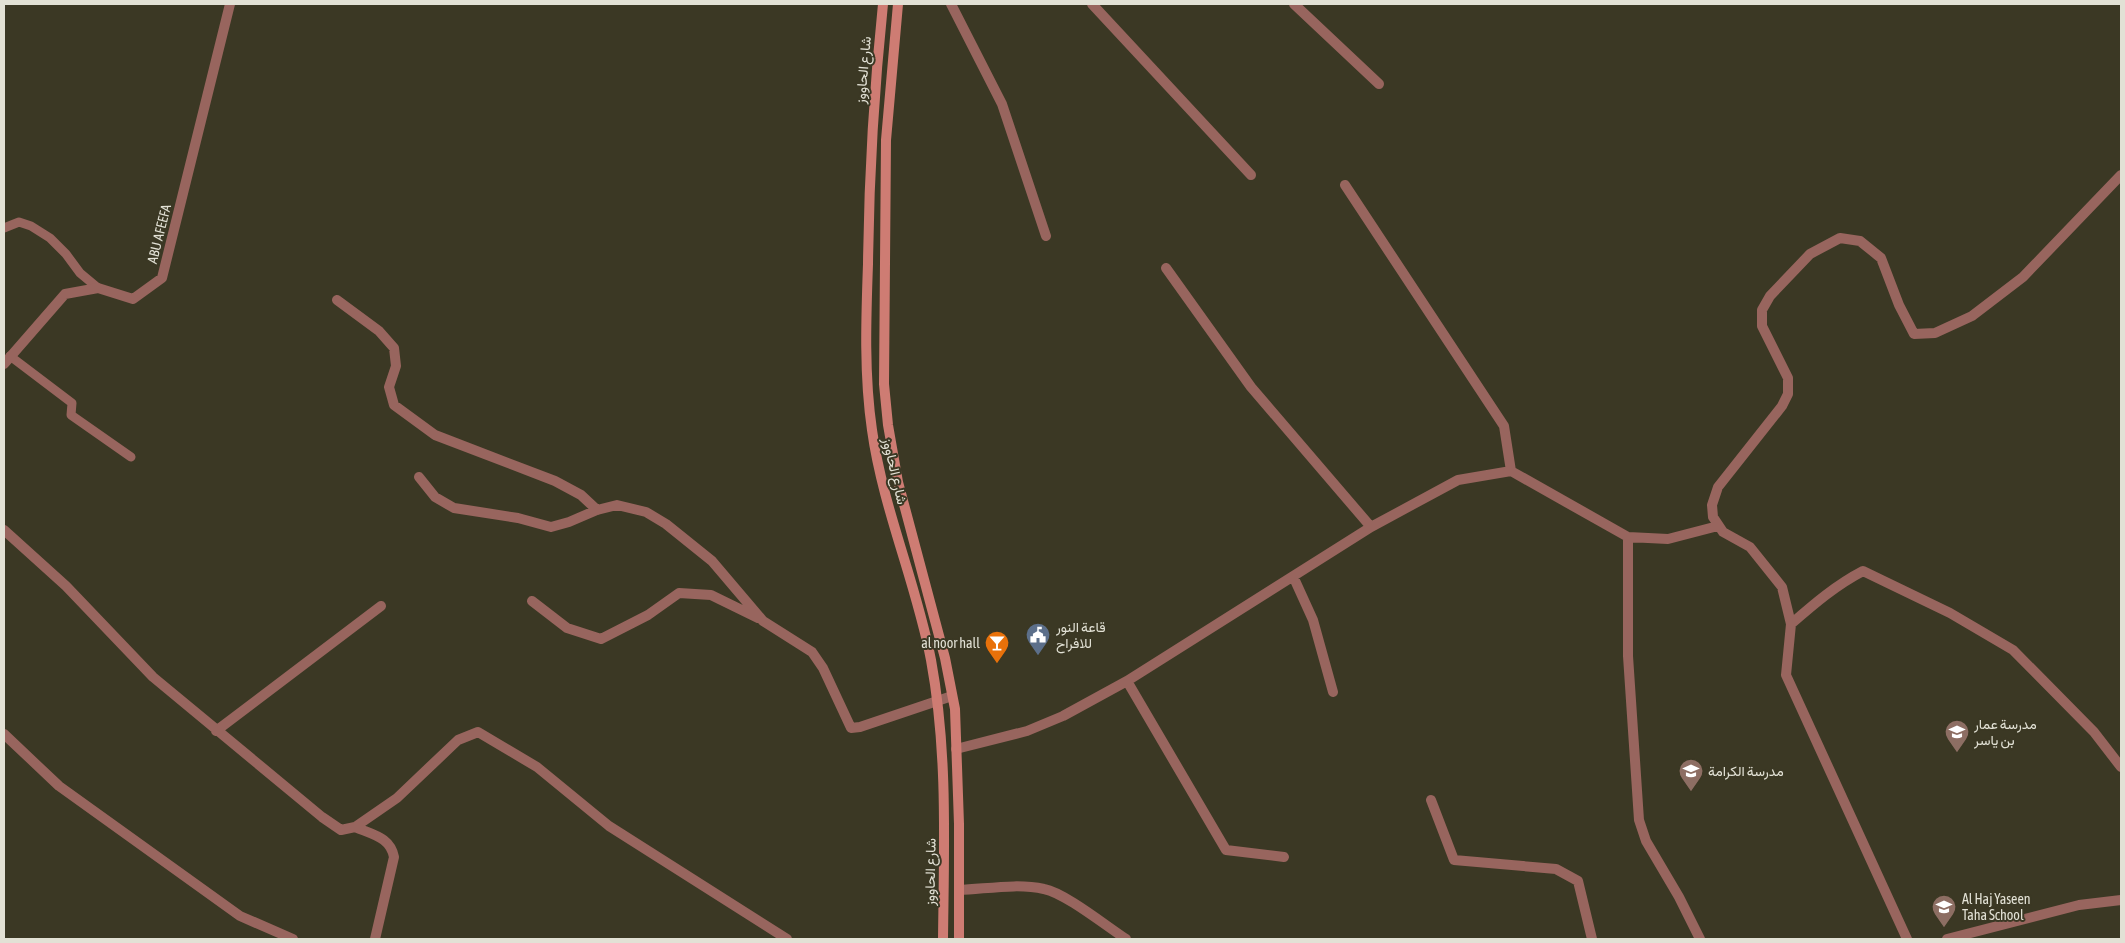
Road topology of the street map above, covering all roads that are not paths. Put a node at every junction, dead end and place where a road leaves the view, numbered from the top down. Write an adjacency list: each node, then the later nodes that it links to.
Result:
1 (230, 4): 14 (street, ABU AFEEFA)
2 (883, 4): 33 (main road, شارع الحاووز)
3 (898, 4): 32 (main road)
4 (951, 4): 12 (street)
5 (1092, 4): 8 (street)
6 (1294, 4): 7 (street)
7 (1379, 84)
8 (1251, 175)
9 (2121, 175): 21 (street)
10 (1345, 185): 18 (street)
11 (4, 228): 14 (lane)
12 (1046, 236)
13 (1166, 268): 22 (street)
14 (98, 288): 16 (street, ABU AFEEFA)
15 (337, 300): 20 (street)
16 (7, 360): 17 (lane)
17 (131, 457)
18 (1511, 471): 22 (street); 24 (street)
19 (419, 477): 20 (street)
20 (597, 510): 28 (street)
21 (1718, 526): 24 (street); 29 (street)
22 (1372, 527): 25 (street)
23 (4, 530): 34 (street)
24 (1628, 537): 50 (street)
25 (1293, 576): 30 (street); 31 (street)
26 (532, 600): 28 (street)
27 (380, 606): 34 (street)
28 (763, 621): 33 (street)
29 (1791, 624): 37 (street); 51 (street)
30 (1127, 681): 36 (street); 40 (street)
31 (1333, 692)
32 (952, 696): 33 (street); 36 (main road)
33 (936, 702): 46 (main road, شارع الحاووز)
34 (216, 730): 39 (street)
35 (4, 734): 43 (street)
36 (956, 749): 41 (main road)
37 (2121, 767)
38 (1431, 800): 49 (street)
39 (355, 827): 44 (street); 45 (street)
40 (1284, 857)
41 (959, 890): 47 (main road); 48 (street)
42 (2121, 900): 52 (street)
43 (293, 939)
44 (375, 939)
45 (787, 939)
46 (943, 939)
47 (959, 939)
48 (1126, 939)
49 (1592, 939)
50 (1700, 939)
51 (1906, 939)
52 (1947, 939)

